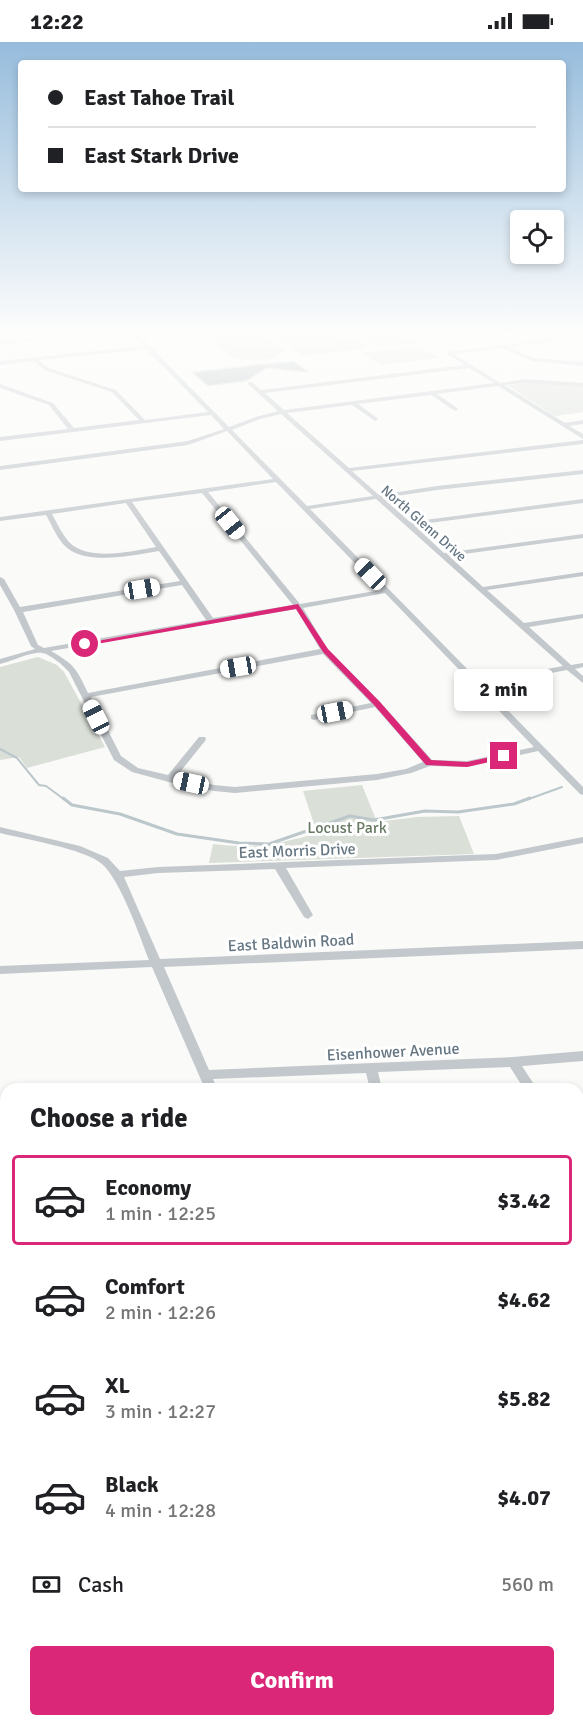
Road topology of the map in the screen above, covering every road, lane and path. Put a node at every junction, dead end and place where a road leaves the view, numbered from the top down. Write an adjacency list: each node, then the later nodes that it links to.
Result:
1 (212, 413): 13 (street)
2 (59, 414): 14 (street)
3 (135, 414): 10 (street)
4 (208, 414): 10 (street)
5 (273, 414): 13 (street)
6 (284, 414): 18 (street, North Glenn Drive)
7 (367, 414): 9 (street)
8 (546, 414): 12 (street)
9 (375, 419)
10 (143, 422): 14 (street)
11 (583, 422): 12 (street)
12 (564, 425): 16 (street)
13 (228, 429): 17 (street); 20 (street)
14 (72, 430): 15 (street)
15 (0, 439)
16 (583, 439): 18 (street)
17 (0, 468)
18 (346, 470): 22 (street, North Glenn Drive)
19 (583, 472): 22 (street)
20 (277, 480): 21 (street); 25 (street)
21 (203, 490): 23 (street); 37 (street)
22 (376, 496): 25 (street); 28 (street, North Glenn Drive)
23 (128, 501): 26 (street); 30 (street)
24 (583, 501): 28 (street)
25 (305, 507): 36 (street)
26 (48, 512): 27 (street); 30 (street)
27 (0, 519)
28 (408, 524): 31 (street, North Glenn Drive)
29 (583, 536): 31 (street)
30 (161, 548): 34 (street)
31 (443, 555): 35 (street, North Glenn Drive)
32 (583, 574): 35 (street)
33 (0, 579): 38 (street)
34 (184, 582): 38 (street); 40 (street)
35 (482, 590): 41 (street, North Glenn Drive)
36 (386, 591): 37 (street); 48 (street)
37 (298, 606): 40 (street); 43 (street)
38 (18, 610): 42 (street)
39 (583, 616): 41 (street)
40 (212, 622): 42 (street)
41 (523, 626): 46 (street, North Glenn Drive)
42 (43, 651): 44 (street); 49 (street)
43 (325, 651): 49 (street); 50 (street)
44 (0, 662)
45 (583, 665): 46 (street)
46 (569, 668): 47 (street, North Glenn Drive); 48 (street)
47 (583, 680)
48 (478, 685): 53 (street)
49 (86, 696): 55 (street)
50 (377, 704): 51 (street); 54 (street)
51 (314, 717)
52 (202, 739): 55 (street)
53 (541, 748): 54 (street); 56 (street)
54 (429, 763): 55 (street)
55 (169, 778)
56 (583, 792)
57 (0, 830): 60 (street)
58 (583, 840): 59 (street, East Morris Drive)
59 (279, 866): 60 (street, East Morris Drive); 61 (street)
60 (118, 875): 63 (street)
61 (308, 915)
62 (582, 946): 63 (street, East Baldwin Road)
63 (157, 964): 64 (street, East Baldwin Road); 68 (street)
64 (0, 970)
65 (583, 1056): 66 (street, Eisenhower Avenue)
66 (513, 1062): 67 (street, Eisenhower Avenue); 71 (street)
67 (371, 1069): 68 (street, Eisenhower Avenue); 70 (street)
68 (205, 1075): 69 (street)
69 (209, 1083)
70 (374, 1083)
71 (527, 1083)

